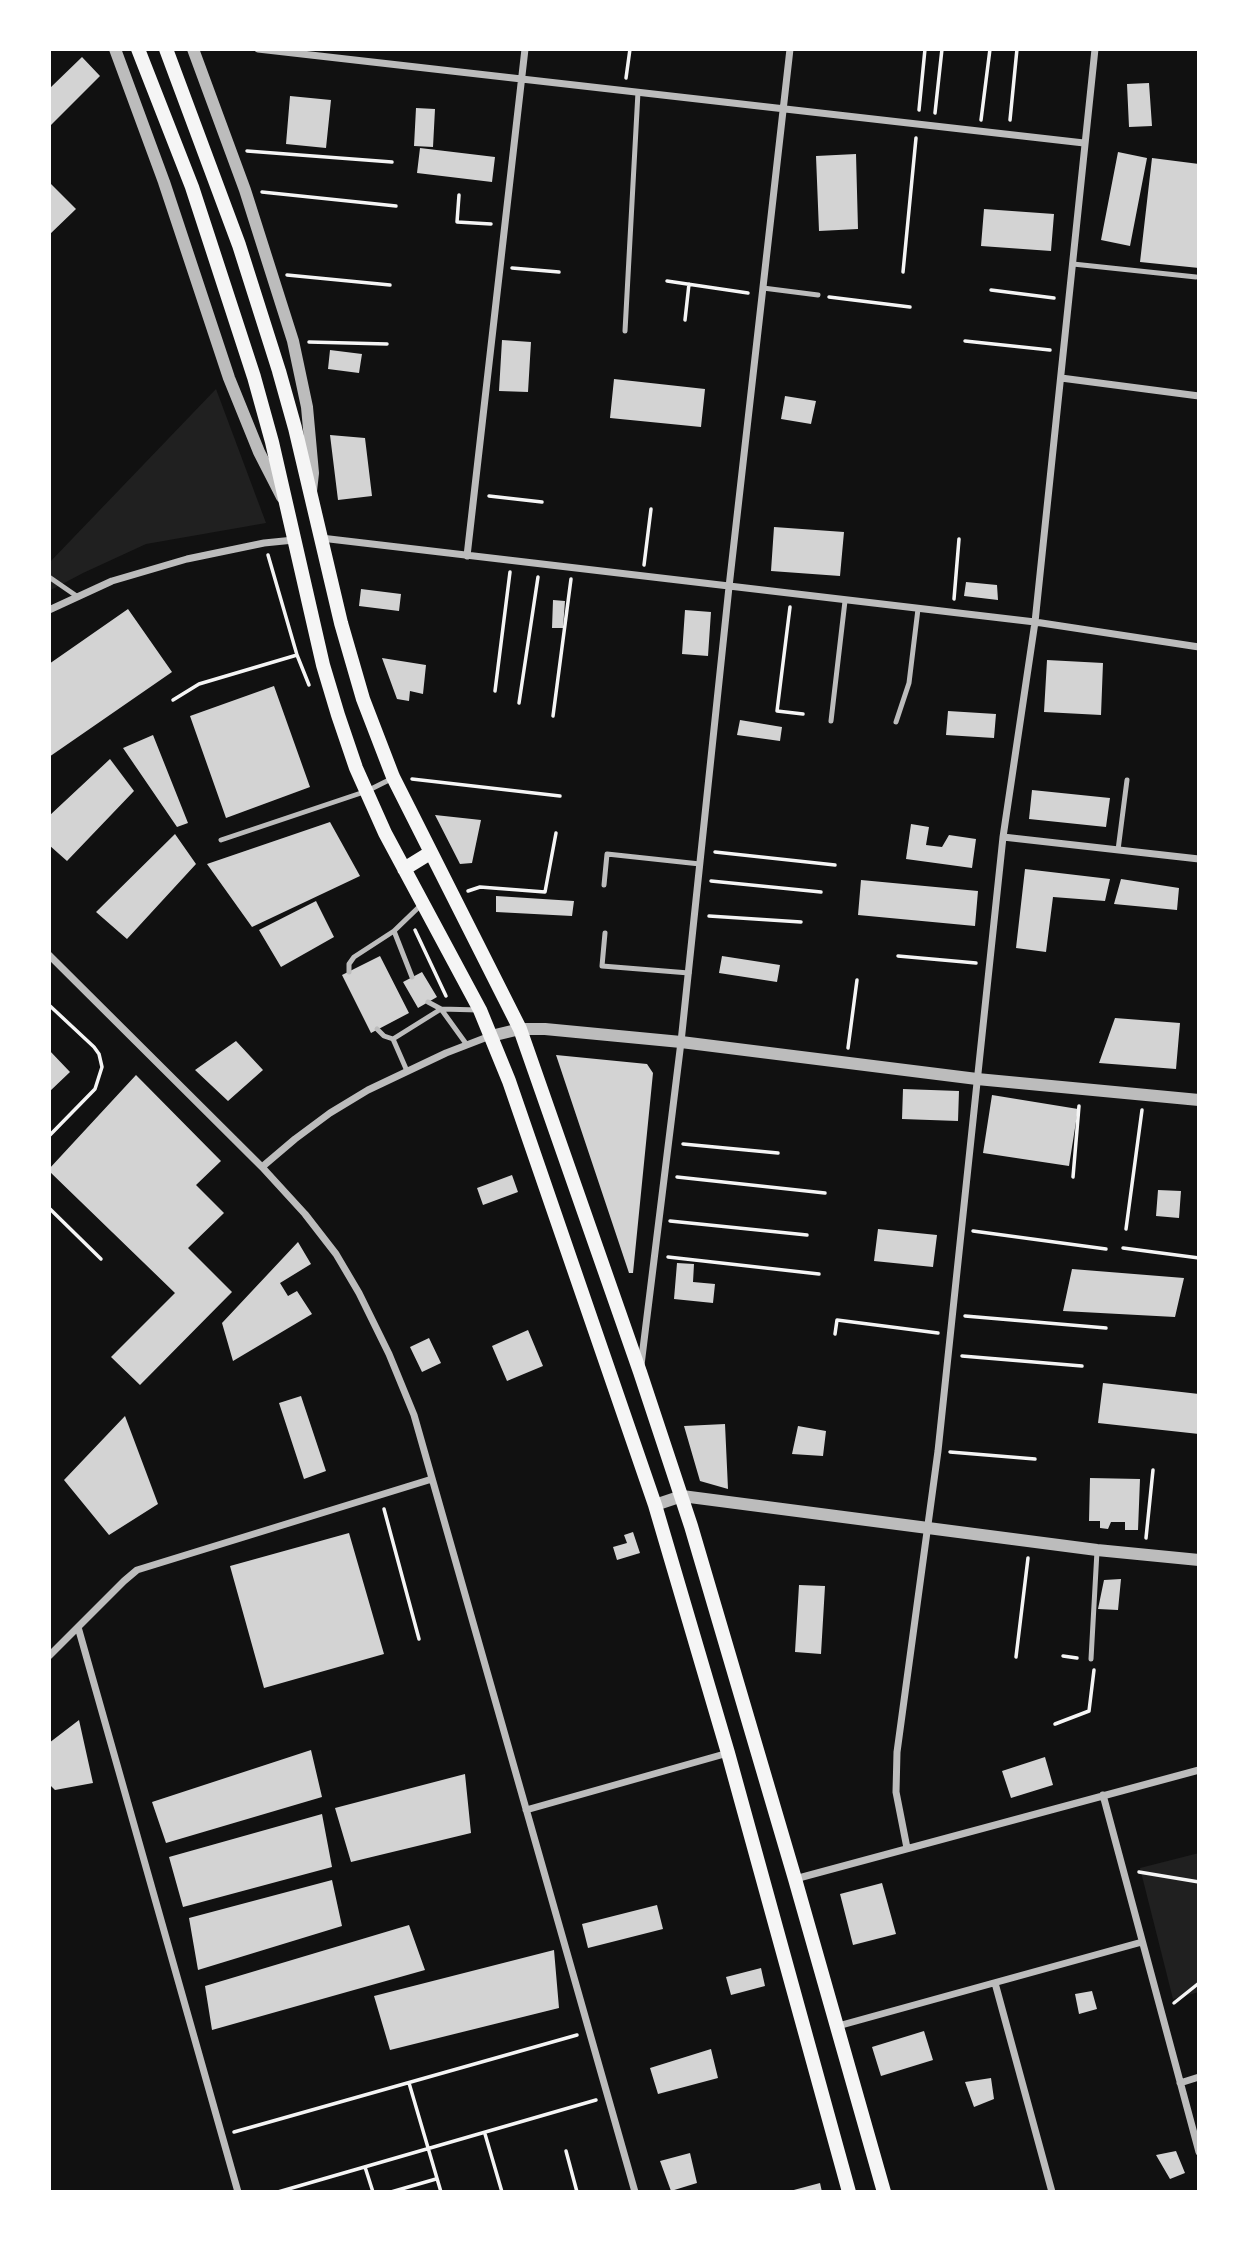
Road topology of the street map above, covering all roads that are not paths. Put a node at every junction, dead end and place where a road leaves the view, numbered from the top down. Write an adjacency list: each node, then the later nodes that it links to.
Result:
1 (115, 49): 21 (street)
2 (138, 49): 21 (main road)
3 (166, 49): 20 (main road)
4 (193, 49): 20 (street)
5 (258, 49): 9 (street)
6 (526, 49): 9 (street)
7 (790, 49): 11 (street)
8 (1095, 49): 12 (street)
9 (522, 79): 10 (street); 24 (street)
10 (638, 92): 11 (street); 17 (lane)
11 (782, 108): 12 (street); 15 (street)
12 (1084, 143): 13 (street)
13 (1073, 264): 14 (lane); 18 (street)
14 (1196, 277)
15 (762, 291): 16 (lane); 26 (street)
16 (818, 295)
17 (625, 331)
18 (1061, 379): 19 (street); 31 (street)
19 (1199, 397)
20 (311, 499): 22 (main road)
21 (287, 506): 23 (main road)
22 (321, 538): 24 (street); 35 (main road)
23 (294, 540): 27 (street); 37 (main road)
24 (467, 556): 26 (street)
25 (49, 577): 27 (lane)
26 (729, 587): 28 (street); 43 (street)
27 (78, 597): 30 (street)
28 (845, 601): 29 (street); 33 (lane)
29 (918, 609): 31 (street); 34 (lane)
30 (49, 610)
31 (1035, 622): 32 (street); 38 (street)
32 (1199, 647)
33 (831, 720)
34 (896, 722)
35 (393, 777): 37 (lane); 41 (main road)
36 (1127, 780): 40 (lane)
37 (366, 791): 39 (lane); 44 (main road)
38 (1003, 837): 40 (street); 63 (street)
39 (221, 840)
40 (1118, 850): 42 (street)
41 (430, 853): 44 (main road); 57 (main road)
42 (1199, 859)
43 (700, 864): 45 (lane); 51 (street)
44 (404, 869): 46 (main road)
45 (604, 885)
46 (422, 904): 47 (lane); 55 (main road)
47 (394, 931): 50 (lane); 52 (lane)
48 (605, 933): 51 (lane)
49 (49, 955): 65 (street)
50 (349, 972)
51 (689, 973): 60 (street)
52 (412, 977)
53 (428, 1002): 54 (lane)
54 (441, 1009): 55 (lane); 59 (lane); 61 (lane)
55 (480, 1010): 58 (main road)
56 (377, 1029): 59 (lane)
57 (520, 1029): 58 (street); 60 (street); 66 (main road)
58 (491, 1036): 61 (street); 69 (main road)
59 (393, 1039): 62 (lane)
60 (681, 1042): 63 (street); 66 (street)
61 (467, 1045): 62 (street)
62 (407, 1071): 65 (street)
63 (977, 1079): 64 (street); 70 (street)
64 (1199, 1100)
65 (262, 1167): 67 (street)
66 (640, 1372): 68 (main road)
67 (432, 1479): 73 (street); 79 (street)
68 (682, 1496): 69 (street); 70 (street); 81 (main road)
69 (655, 1505): 76 (main road)
70 (927, 1527): 71 (street); 80 (street)
71 (1097, 1550): 72 (street); 75 (lane)
72 (1199, 1560)
73 (78, 1627): 74 (street); 88 (street)
74 (49, 1656)
75 (1091, 1659)
76 (727, 1754): 79 (street); 90 (main road)
77 (1199, 1770): 78 (street)
78 (1103, 1796): 80 (street); 82 (street)
79 (526, 1810): 89 (street)
80 (907, 1848): 81 (street)
81 (795, 1879): 84 (main road)
82 (1142, 1942): 83 (street); 86 (street)
83 (995, 1983): 84 (street); 92 (street)
84 (837, 2026): 91 (main road)
85 (1199, 2077): 86 (street)
86 (1180, 2082): 87 (street)
87 (1199, 2152)
88 (238, 2192)
89 (635, 2192)
90 (849, 2192)
91 (884, 2192)
92 (1052, 2192)

